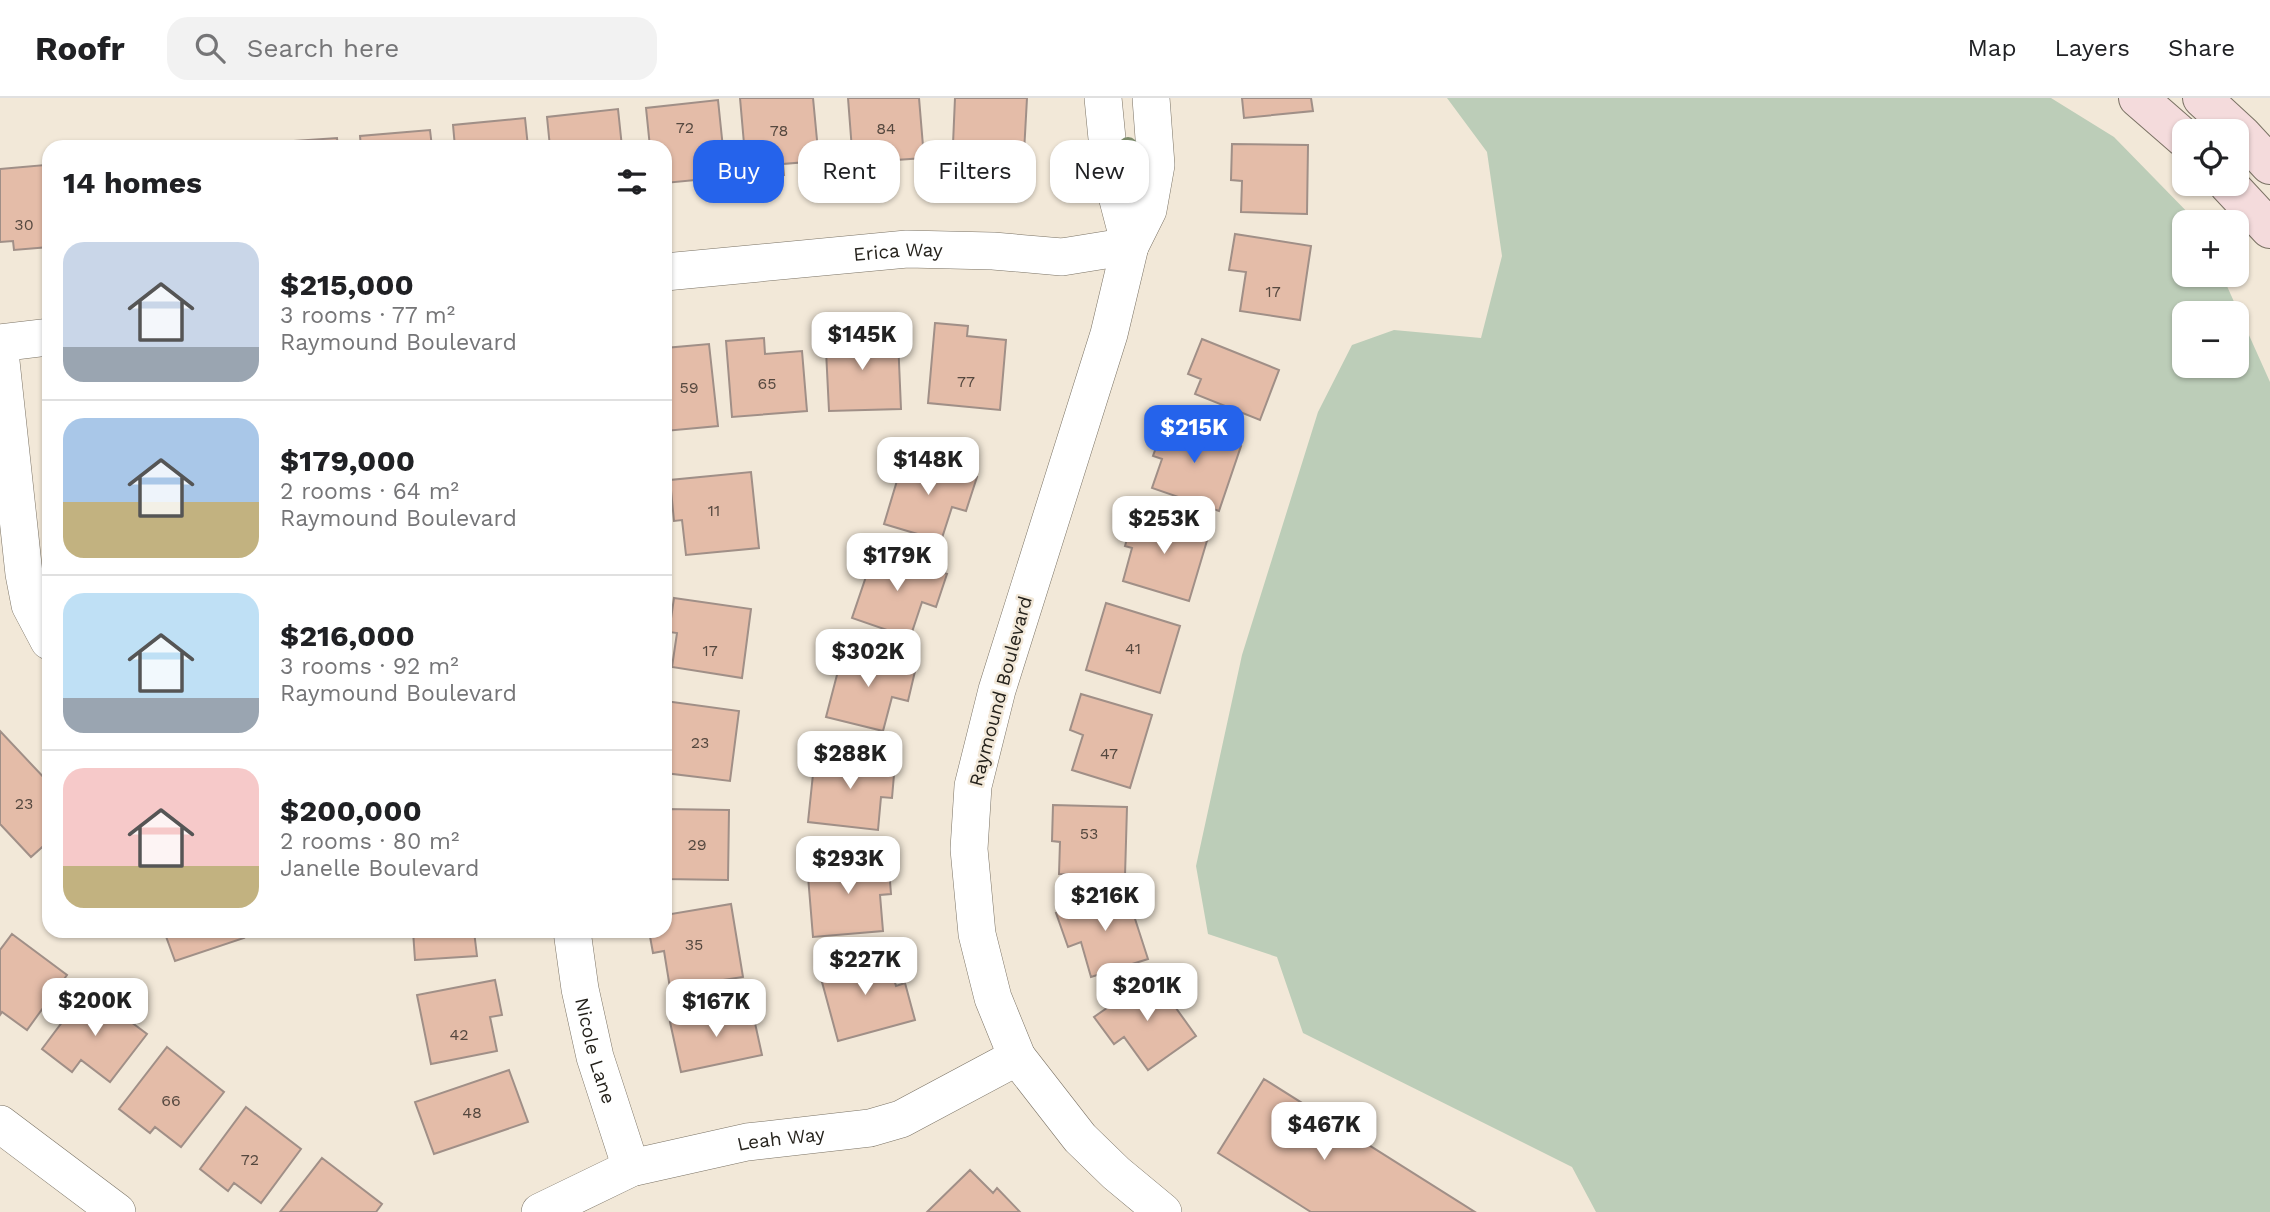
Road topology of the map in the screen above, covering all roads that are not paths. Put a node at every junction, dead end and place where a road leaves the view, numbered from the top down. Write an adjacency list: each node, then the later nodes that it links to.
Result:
1 (1103, 98): 10 (street, Raymound Boulevard)
2 (1151, 98): 10 (street, Raymound Boulevard)
3 (2138, 98): 6 (street)
4 (2204, 99): 5 (street); 7 (street)
5 (2190, 119)
6 (2172, 127)
7 (2270, 165)
8 (2239, 196): 9 (street)
9 (2270, 229)
10 (1130, 246): 11 (street, Erica Way); 17 (street, Raymound Boulevard)
11 (672, 271)
12 (42, 338): 13 (street)
13 (0, 343)
14 (0, 352): 15 (street)
15 (42, 628)
16 (573, 938): 19 (street, Nicole Lane)
17 (1017, 1056): 19 (street, Leah Way); 22 (street, Raymound Boulevard)
18 (0, 1124): 20 (street)
19 (631, 1168): 21 (street, Leah Way)
20 (117, 1212)
21 (540, 1212)
22 (1163, 1212)

